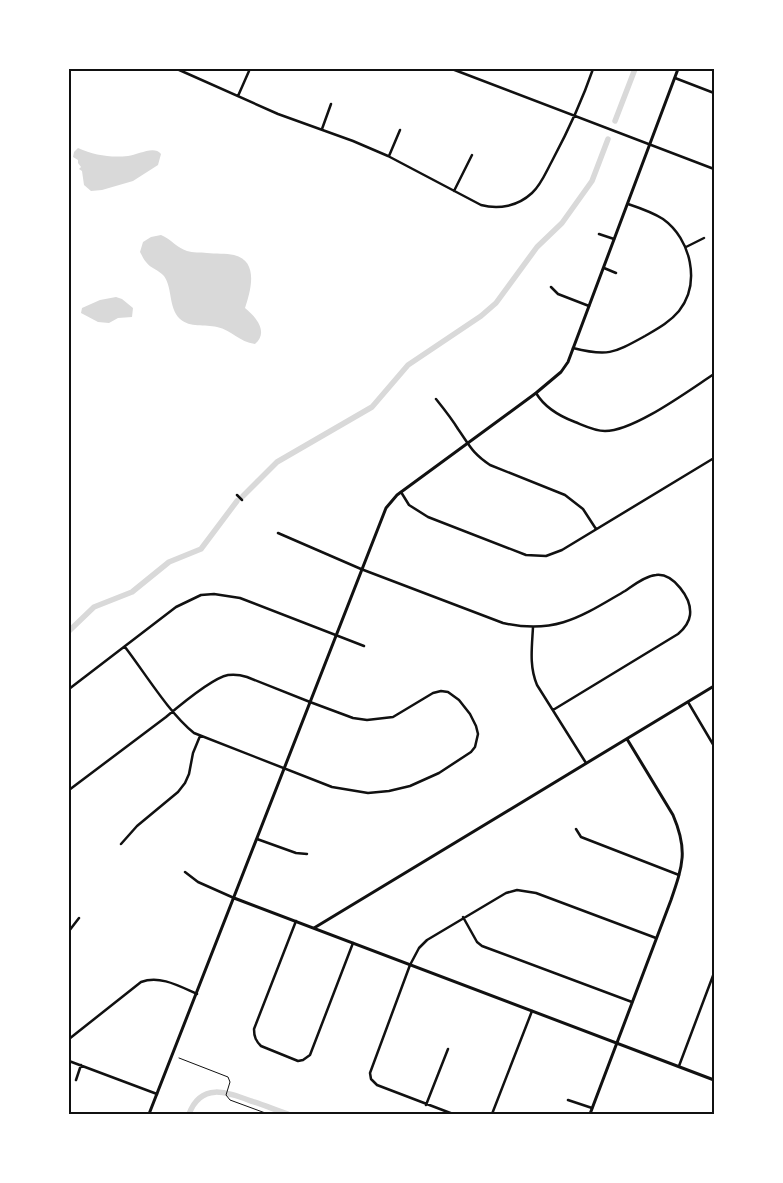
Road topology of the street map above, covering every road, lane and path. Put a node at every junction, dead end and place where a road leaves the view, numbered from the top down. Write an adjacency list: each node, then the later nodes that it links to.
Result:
1 (177, 69): 8 (street)
2 (452, 69): 10 (street)
3 (593, 69): 10 (street)
4 (678, 69): 6 (street)
5 (249, 71): 8 (street)
6 (675, 78): 7 (street); 13 (street)
7 (714, 93)
8 (238, 96): 11 (street)
9 (331, 104): 11 (street)
10 (575, 116): 13 (street); 17 (street)
11 (322, 129): 15 (street)
12 (400, 130): 15 (street)
13 (649, 144): 16 (street); 18 (street)
14 (472, 155): 17 (street)
15 (388, 156): 17 (street)
16 (714, 169)
17 (454, 191)
18 (627, 204): 21 (street); 22 (street)
19 (599, 234): 21 (street)
20 (704, 238): 22 (street)
21 (614, 239): 23 (street)
22 (686, 247): 27 (street)
23 (604, 268): 24 (street); 26 (street)
24 (616, 272)
25 (551, 287): 26 (street)
26 (588, 306): 27 (street)
27 (573, 348): 29 (street)
28 (714, 374): 29 (street)
29 (536, 393): 31 (street)
30 (436, 399): 31 (street)
31 (467, 443): 33 (street); 36 (street)
32 (714, 458): 36 (street)
33 (401, 492): 36 (street); 38 (street)
34 (237, 495): 35 (street)
35 (242, 500)
36 (597, 529)
37 (278, 533): 38 (street)
38 (361, 568): 39 (street); 40 (street)
39 (533, 627): 47 (street); 47 (street)
40 (335, 636): 41 (street); 42 (street); 45 (street)
41 (125, 646): 44 (street); 48 (street)
42 (364, 646)
43 (714, 686): 46 (street)
44 (69, 689)
45 (310, 702): 48 (street); 53 (street); 53 (street)
46 (688, 702): 50 (street); 51 (street)
47 (553, 710): 52 (street)
48 (173, 711): 49 (street); 54 (street)
49 (200, 736): 53 (street); 57 (street)
50 (627, 739): 52 (street); 60 (street)
51 (714, 746)
52 (586, 763): 65 (street)
53 (284, 768): 56 (street)
54 (69, 790)
55 (576, 829): 60 (street)
56 (257, 839): 58 (street); 61 (street)
57 (121, 844)
58 (307, 854)
59 (185, 872): 61 (street)
60 (679, 875): 67 (street)
61 (234, 898): 64 (street); 71 (street)
62 (463, 917): 67 (street); 69 (street); 72 (street)
63 (79, 918): 66 (street)
64 (296, 922): 65 (street); 68 (street)
65 (313, 928): 68 (street)
66 (69, 931)
67 (656, 938): 72 (street)
68 (353, 942): 69 (street)
69 (410, 964): 73 (street); 85 (street)
70 (714, 972): 80 (street)
71 (196, 994): 74 (street); 83 (street)
72 (632, 1002): 75 (street)
73 (532, 1011): 75 (street); 90 (street)
74 (69, 1039)
75 (616, 1044): 80 (street); 86 (street)
76 (448, 1049): 85 (street)
77 (179, 1058): 88 (path)
78 (69, 1060): 79 (street)
79 (81, 1065): 81 (street); 83 (street)
80 (678, 1066): 82 (street)
81 (76, 1080)
82 (714, 1080)
83 (157, 1094): 87 (street)
84 (568, 1100): 86 (street)
85 (426, 1104): 89 (street)
86 (592, 1108): 91 (street)
87 (149, 1114)
88 (268, 1114)
89 (453, 1114)
90 (492, 1114)
91 (590, 1114)

